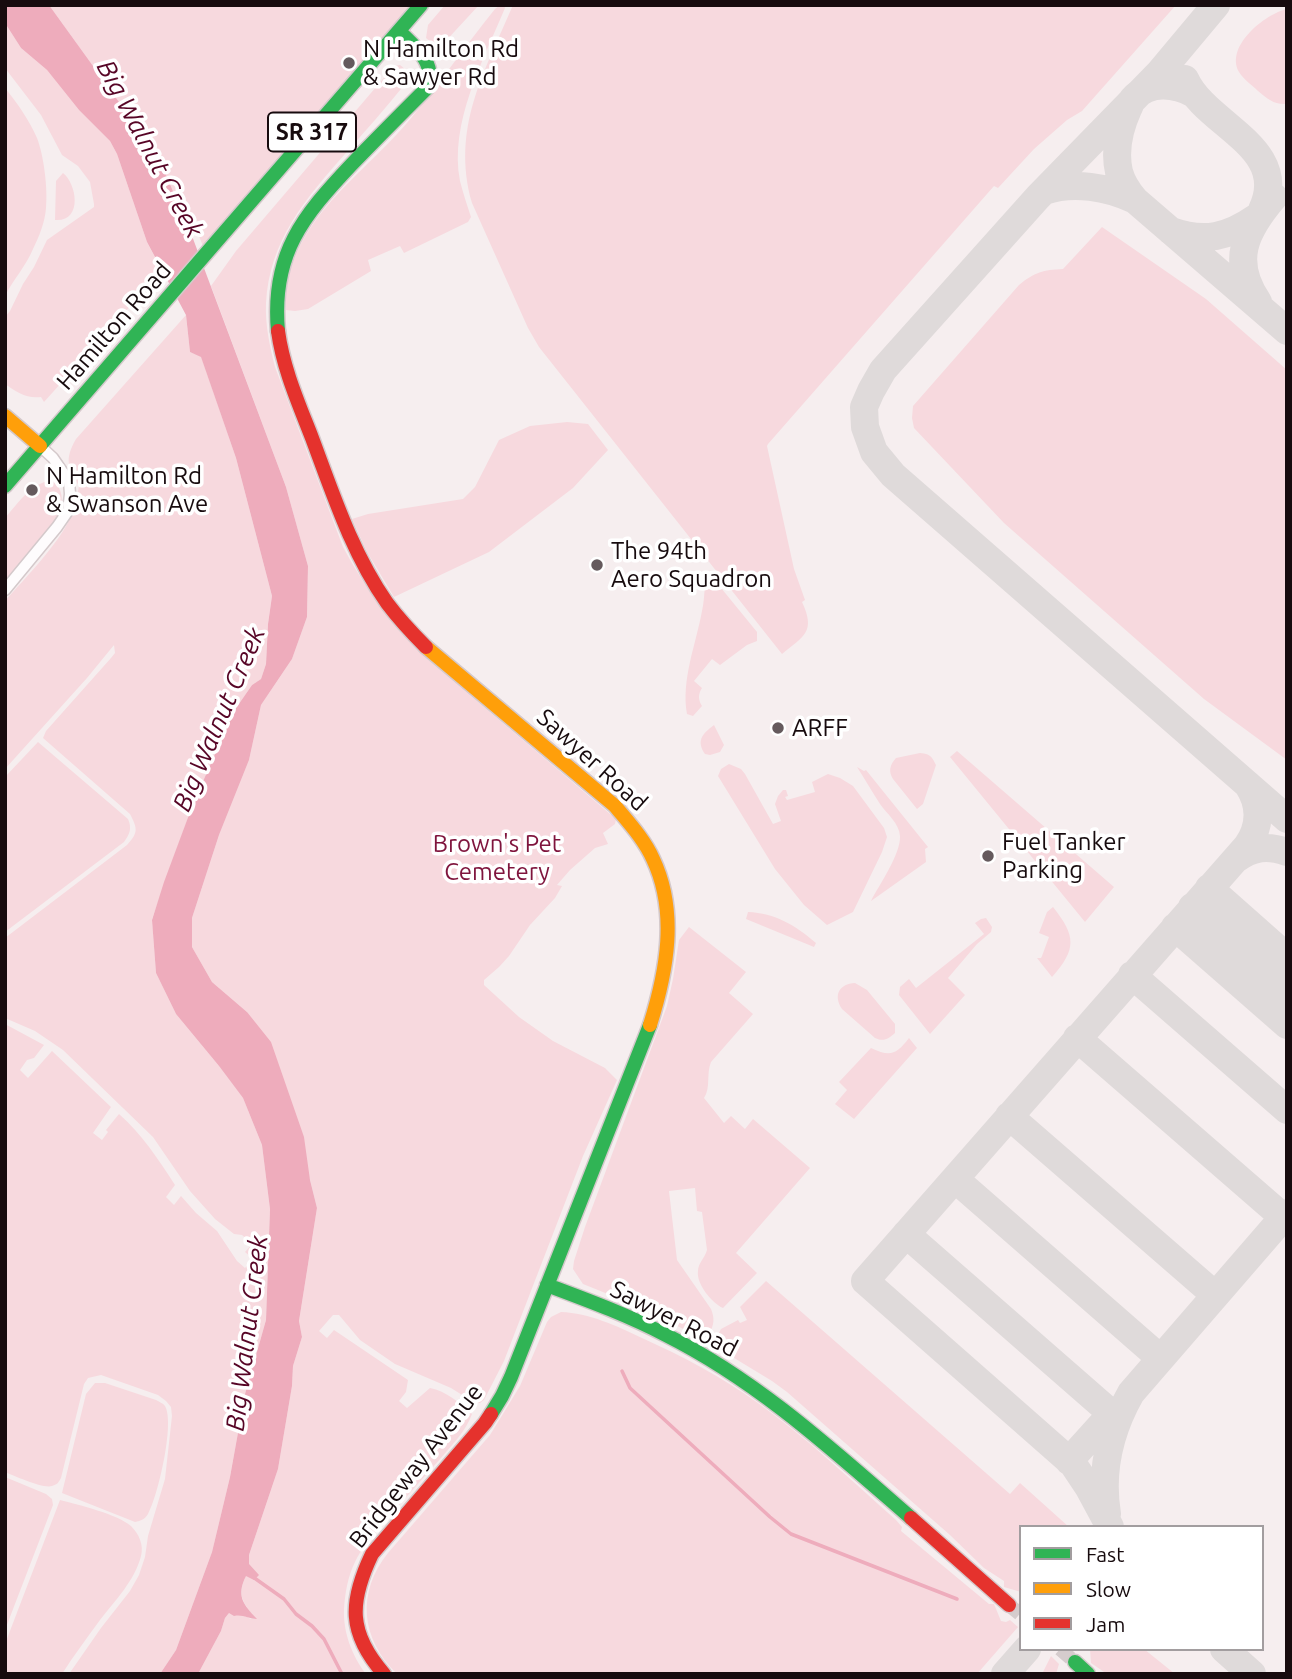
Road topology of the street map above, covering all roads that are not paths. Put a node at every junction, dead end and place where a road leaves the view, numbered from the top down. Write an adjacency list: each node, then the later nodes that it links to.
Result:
1 (421, 5): 2 (street, Hamilton Road / SR 317)
2 (399, 31): 4 (street, Hamilton Road / SR 317); 7 (street, Sawyer Road)
3 (5, 416): 4 (street)
4 (40, 446): 5 (street, Hamilton Road / SR 317); 6 (street)
5 (5, 486)
6 (5, 590)
7 (547, 1285): 8 (street, Sawyer Road); 10 (street, Bridgeway Avenue)
8 (1009, 1605)
9 (1075, 1662): 11 (street)
10 (384, 1674)
11 (1088, 1674)

